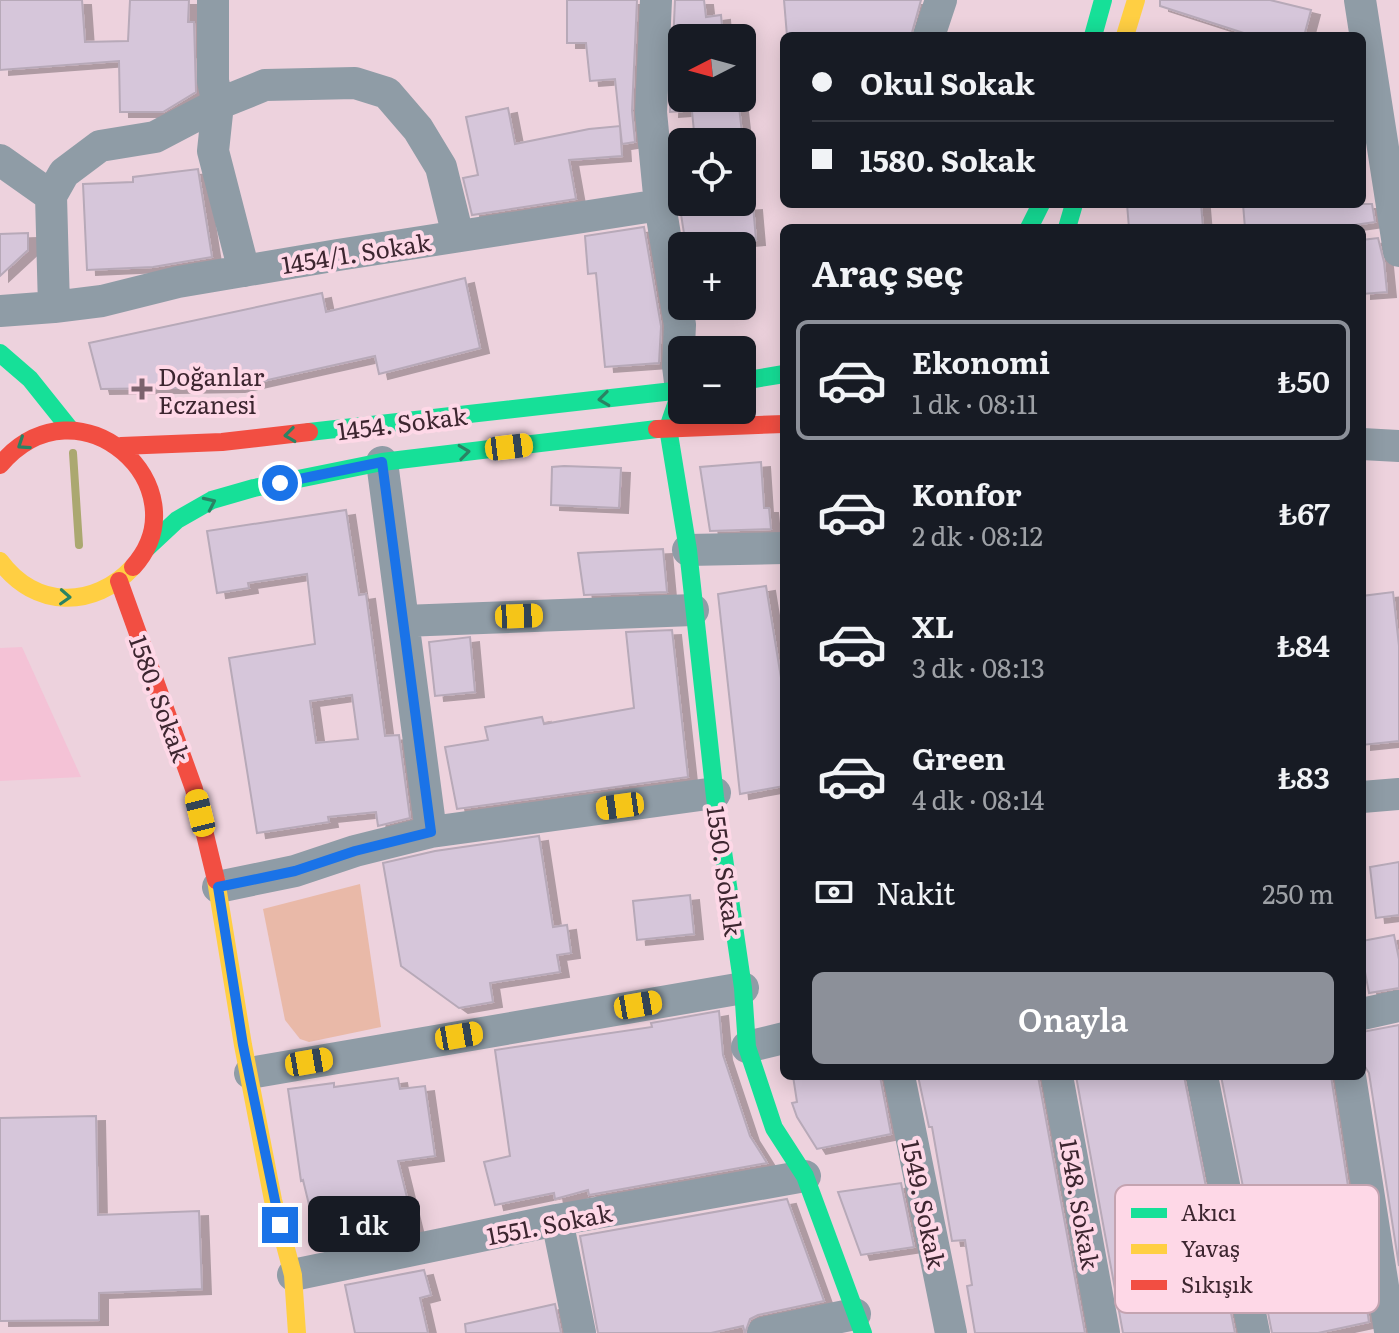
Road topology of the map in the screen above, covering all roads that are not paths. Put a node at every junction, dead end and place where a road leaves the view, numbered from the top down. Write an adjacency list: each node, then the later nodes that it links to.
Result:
1 (213, 0): 13 (street)
2 (656, 0): 16 (street)
3 (941, 0): 7 (street)
4 (1103, 0): 8 (main road)
5 (1136, 0): 9 (main road)
6 (1360, 0): 10 (street)
7 (930, 32)
8 (1094, 32)
9 (1126, 32)
10 (1363, 32)
11 (1366, 61): 12 (street)
12 (1369, 92): 18 (street)
13 (218, 104): 15 (street); 17 (street); 19 (street)
14 (0, 160): 15 (street)
15 (51, 196): 20 (street)
16 (660, 205): 17 (street, 1454/1. Sokak); 22 (street)
17 (458, 236): 19 (street, 1454/1. Sokak)
18 (1399, 251)
19 (244, 271): 20 (street, 1454/1. Sokak)
20 (54, 307): 21 (street, 1454/1. Sokak)
21 (0, 311)
22 (679, 336)
23 (0, 353): 30 (main road)
24 (780, 375): 25 (main road)
25 (756, 379)
26 (668, 392): 32 (main road, 1454. Sokak, one-way to 32)
27 (669, 424): 29 (main road, 1550. Sokak)
28 (780, 424): 29 (main road)
29 (668, 428): 34 (main road, one-way to 29); 38 (main road, 1550. Sokak)
30 (70, 429): 32 (main road); 35 (main road, one-way to 35)
31 (1366, 444): 33 (street)
32 (121, 446): 36 (main road)
33 (1399, 446)
34 (382, 462): 36 (main road, one-way to 34); 42 (street)
35 (0, 465)
36 (147, 548): 40 (main road)
37 (780, 548): 38 (street)
38 (688, 550): 41 (main road, 1550. Sokak)
39 (0, 561): 40 (main road, one-way to 40)
40 (119, 581): 47 (main road, 1580. Sokak)
41 (693, 610): 42 (street); 43 (main road, 1550. Sokak)
42 (403, 621): 46 (street)
43 (715, 793): 46 (street); 48 (main road, 1550. Sokak)
44 (1399, 794): 45 (street)
45 (1366, 797)
46 (431, 832): 47 (street)
47 (218, 887): 53 (main road, 1580. Sokak)
48 (743, 988): 52 (main road, 1550. Sokak); 53 (street)
49 (1399, 1006): 50 (street)
50 (1366, 1013)
51 (780, 1039): 52 (street)
52 (747, 1047): 58 (main road, 1550. Sokak)
53 (250, 1073): 63 (main road, 1580. Sokak)
54 (900, 1080): 70 (street, 1549. Sokak)
55 (1058, 1080): 71 (street, 1548. Sokak)
56 (1203, 1080): 59 (street)
57 (1351, 1080): 60 (street)
58 (805, 1176): 61 (street, 1551. Sokak); 65 (main road, 1550. Sokak)
59 (1224, 1185)
60 (1367, 1185)
61 (557, 1220): 63 (street, 1551. Sokak); 68 (street)
62 (1379, 1261): 66 (street)
63 (293, 1275): 67 (main road, 1580. Sokak)
64 (1250, 1313): 72 (street)
65 (859, 1323): 69 (street)
66 (1390, 1331)
67 (297, 1333)
68 (580, 1333)
69 (763, 1333)
70 (951, 1333)
71 (1104, 1333)
72 (1254, 1333)

